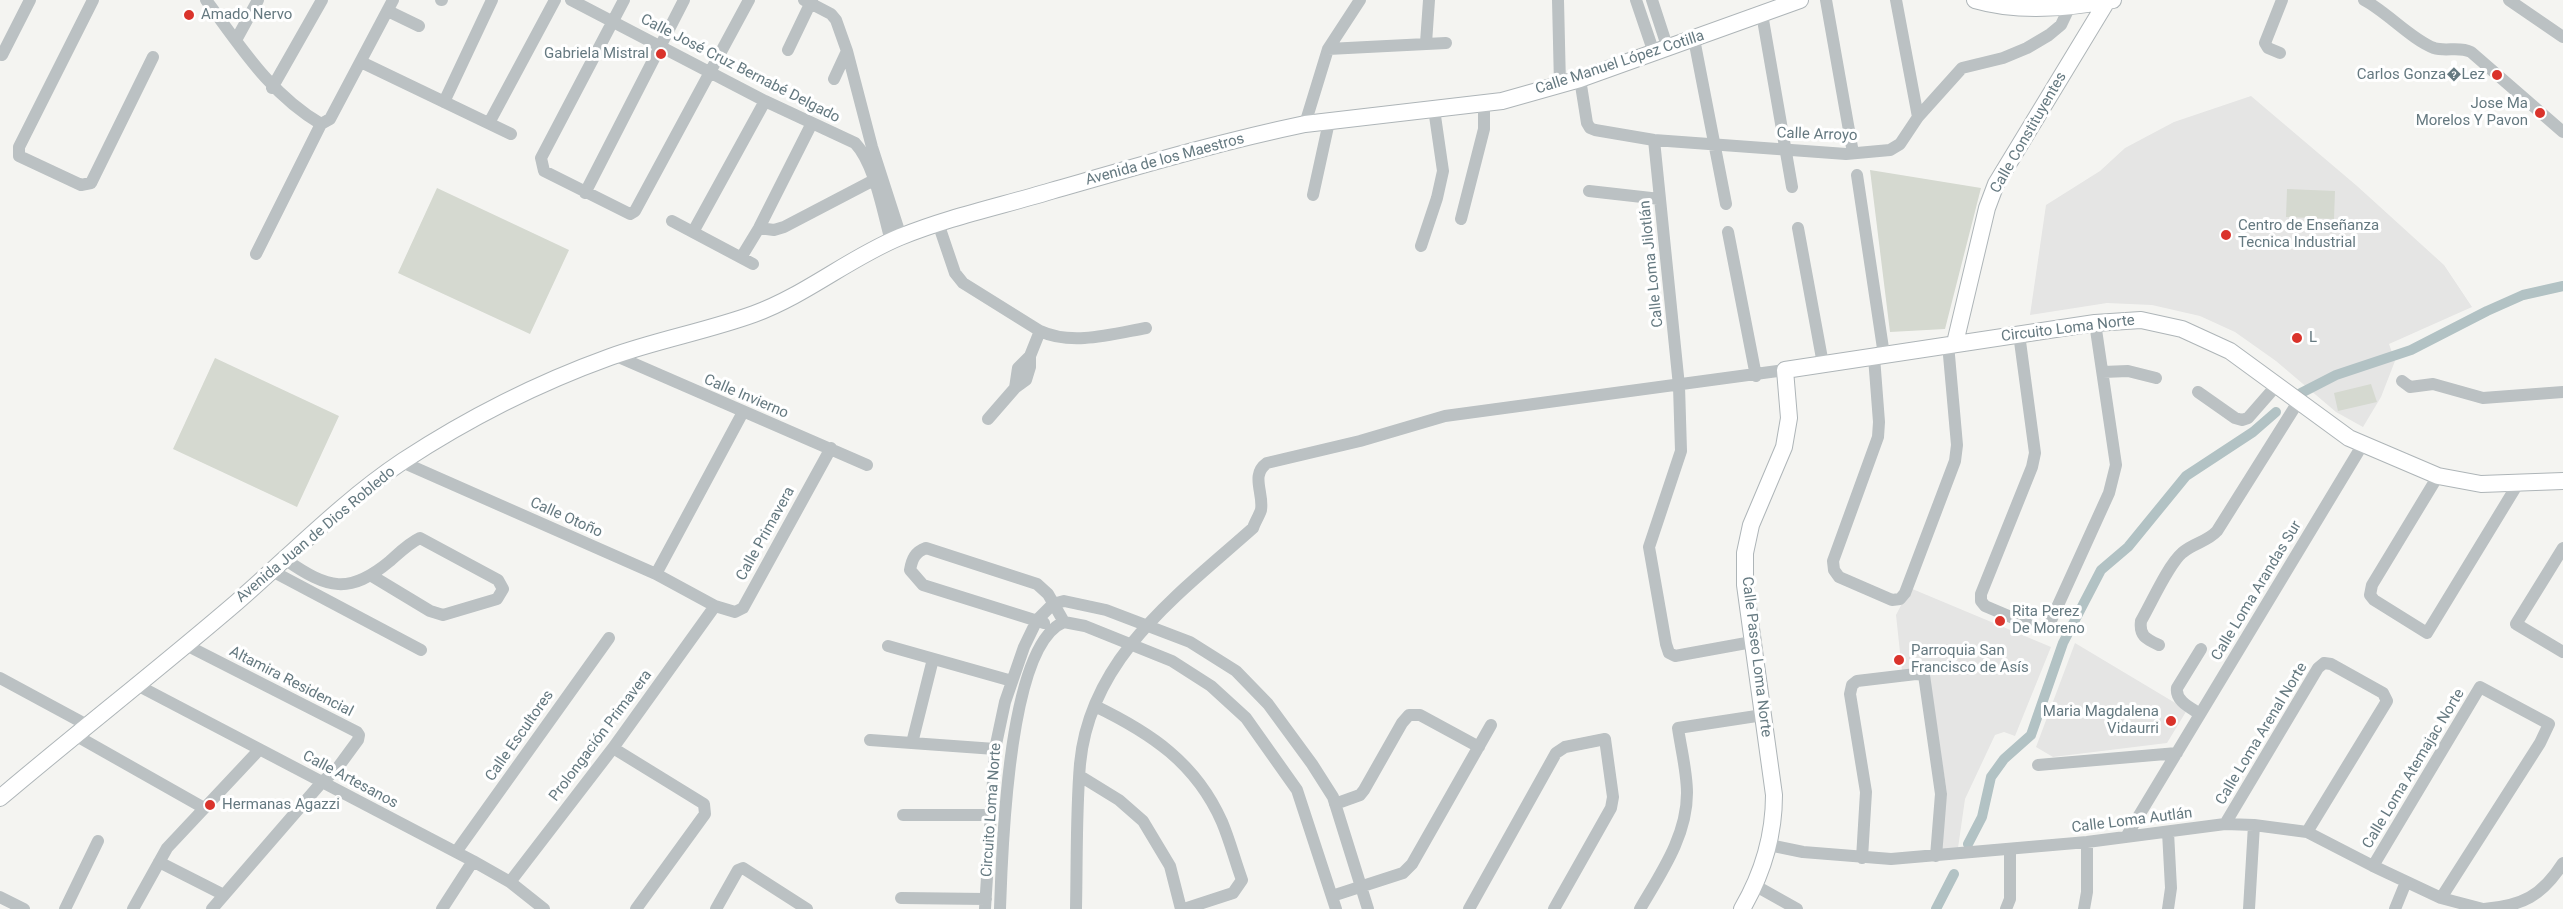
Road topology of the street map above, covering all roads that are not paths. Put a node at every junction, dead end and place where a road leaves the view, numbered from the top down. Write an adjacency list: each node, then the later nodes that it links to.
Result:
1 (30, 0): 42 (street)
2 (93, 0): 43 (street)
3 (206, 0): 33 (street)
4 (258, 0): 33 (street)
5 (322, 0): 49 (street)
6 (492, 0): 51 (street)
7 (555, 0): 56 (street)
8 (571, 0): 29 (street, Calle José Cruz Bernabé Delgado)
9 (624, 0): 29 (street)
10 (684, 0): 36 (street)
11 (749, 0): 45 (street)
12 (1360, 0): 37 (street)
13 (1429, 0): 34 (street)
14 (1558, 0): 48 (street)
15 (1636, 0): 40 (street)
16 (1652, 0): 40 (street)
17 (1800, 0): 28 (street, Calle Manuel López Cotilla)
18 (1826, 0): 66 (street)
19 (1896, 0): 54 (street)
20 (1975, 0): 27 (street)
21 (2282, 0): 41 (street)
22 (2364, 0): 60 (street)
23 (2509, 0): 31 (street)
24 (808, 1): 38 (street); 39 (street)
25 (2110, 1): 27 (street); 91 (street, Calle Constituyentes)
26 (391, 5): 30 (street); 44 (street)
27 (2070, 6): 54 (street, Calle Arroyo)
28 (1762, 14): 32 (street, Calle Manuel López Cotilla); 65 (street)
29 (613, 21): 36 (street, Calle José Cruz Bernabé Delgado); 71 (street)
30 (419, 26)
31 (2563, 37)
32 (1694, 39): 40 (street, Calle Manuel López Cotilla); 63 (street)
33 (236, 40): 49 (street)
34 (1426, 43): 35 (street); 37 (street)
35 (1446, 43)
36 (662, 48): 45 (street, Calle José Cruz Bernabé Delgado); 71 (street)
37 (1328, 49): 59 (street)
38 (788, 50)
39 (848, 51): 46 (street); 64 (street)
40 (1661, 51): 47 (street, Calle Manuel López Cotilla)
41 (2280, 53)
42 (2, 55)
43 (153, 57)
44 (362, 62): 51 (street); 58 (street)
45 (710, 72): 50 (street, Calle José Cruz Bernabé Delgado); 71 (street)
46 (834, 79)
47 (1580, 79): 48 (street, Calle Manuel López Cotilla); 62 (street, Calle Arroyo)
48 (1560, 86): 52 (street, Calle Manuel López Cotilla)
49 (272, 88): 58 (street)
50 (765, 101): 57 (street, Calle José Cruz Bernabé Delgado); 80 (street)
51 (444, 102): 56 (street)
52 (1484, 103): 53 (street, Calle Manuel López Cotilla); 75 (street)
53 (1434, 110): 55 (street, Avenida de los Maestros); 83 (street)
54 (1918, 117): 66 (street, Calle Arroyo)
55 (1329, 122): 59 (street, Avenida de los Maestros); 72 (street)
56 (489, 123): 61 (street)
57 (812, 123): 64 (street, Calle José Cruz Bernabé Delgado); 78 (street)
58 (321, 124): 84 (street)
59 (1305, 124): 77 (street, Avenida de los Maestros)
60 (2563, 132)
61 (511, 134)
62 (1654, 140): 63 (street, Calle Arroyo); 73 (street, Calle Loma Jilotlán)
63 (1715, 143): 65 (street, Calle Arroyo); 74 (street)
64 (867, 149): 68 (street); 82 (street)
65 (1785, 150): 66 (street, Calle Arroyo); 69 (street)
66 (1853, 153)
67 (1857, 175): 93 (street)
68 (874, 180): 78 (street); 82 (street)
69 (1792, 187)
70 (1588, 191): 73 (street)
71 (585, 193)
72 (1313, 195)
73 (1660, 199): 100 (street, Calle Loma Jilotlán)
74 (1726, 204)
75 (1461, 219)
76 (672, 221): 80 (street)
77 (938, 223): 82 (street, Avenida de los Maestros); 89 (street)
78 (759, 228): 85 (street)
79 (1798, 228): 94 (street)
80 (693, 232): 85 (street)
81 (1728, 232): 97 (street)
82 (896, 239): 92 (street, Avenida Juan de Dios Robledo)
83 (1421, 246)
84 (256, 254)
85 (741, 256): 86 (street)
86 (753, 264)
87 (2096, 322): 90 (street, Circuito Loma Norte); 96 (street); 101 (street, Circuito Loma Norte)
88 (1146, 328): 89 (street)
89 (1040, 331): 106 (street)
90 (2019, 334): 91 (street, Circuito Loma Norte); 96 (street)
91 (1952, 344): 93 (street, Circuito Loma Norte); 93 (street)
92 (614, 356): 105 (street, Calle Invierno); 109 (street, Avenida Juan de Dios Robledo)
93 (1879, 356): 94 (street, Circuito Loma Norte)
94 (1823, 364): 95 (street, Circuito Loma Norte)
95 (1785, 370): 97 (street, Circuito Loma Norte); 125 (street, Calle Paseo Loma Norte)
96 (2103, 372): 98 (street)
97 (1756, 376): 100 (street, Circuito Loma Norte)
98 (2156, 378)
99 (2402, 381): 103 (street)
100 (1679, 386): 123 (street, Circuito Loma Norte); 125 (street, Calle Loma Jilotlán)
101 (2276, 386): 102 (street); 104 (street, Circuito Loma Norte)
102 (2198, 392)
103 (2563, 392)
104 (2298, 402): 107 (street, Circuito Loma Norte); 128 (street)
105 (743, 412): 108 (street, Calle Invierno); 117 (street)
106 (988, 419)
107 (2363, 444): 111 (street, Circuito Loma Norte); 138 (street, Calle Loma Arandas Sur)
108 (831, 448): 110 (street, Calle Invierno); 120 (street, Calle Primavera)
109 (402, 462): 115 (street, Avenida Juan de Dios Robledo); 117 (street, Calle Otoño)
110 (867, 465)
111 (2438, 476): 113 (street, Circuito Loma Norte); 113 (street)
112 (2563, 481): 113 (street, Circuito Loma Norte)
113 (2519, 482)
114 (2563, 548): 132 (street)
115 (291, 564): 116 (street, Avenida Juan de Dios Robledo); 118 (street)
116 (272, 571): 127 (street, Avenida Juan de Dios Robledo); 131 (street)
117 (656, 574): 120 (street, Calle Otoño)
118 (372, 576): 118 (street)
119 (1053, 604): 121 (street, Circuito Loma Norte); 121 (street); 122 (street); 123 (street)
120 (715, 606): 145 (street, Prolongación Primavera)
121 (1037, 620): 122 (street); 135 (street, Circuito Loma Norte)
122 (1058, 624): 126 (street); 177 (street, Circuito Loma Norte)
123 (1145, 625): 126 (street, Circuito Loma Norte); 153 (street)
124 (609, 638): 166 (street, Calle Escultores)
125 (1752, 642): 139 (street, Calle Paseo Loma Norte)
126 (1130, 644): 137 (street, Circuito Loma Norte); 179 (street)
127 (186, 645): 136 (street, Avenida Juan de Dios Robledo); 151 (street, Altamira Residencial)
128 (2159, 645)
129 (888, 646): 133 (street)
130 (2201, 649): 138 (street)
131 (421, 650)
132 (2563, 652)
133 (933, 659): 135 (street); 143 (street)
134 (0, 678): 141 (street)
135 (1012, 681): 146 (street, Circuito Loma Norte)
136 (137, 685): 141 (street, Avenida Juan de Dios Robledo); 147 (street, Calle Artesanos)
137 (1095, 706): 150 (street, Circuito Loma Norte); 195 (street)
138 (2200, 714): 148 (street, Calle Loma Arandas Sur)
139 (1763, 715): 164 (street, Calle Paseo Loma Norte); 200 (street)
140 (1491, 725): 144 (street)
141 (81, 730): 152 (street, Avenida Juan de Dios Robledo); 154 (street)
142 (870, 740): 143 (street)
143 (912, 743): 146 (street)
144 (1479, 747): 153 (street); 175 (street)
145 (613, 748): 173 (street, Prolongación Primavera); 190 (street)
146 (995, 749): 156 (street, Circuito Loma Norte)
147 (259, 750): 151 (street, Calle Artesanos); 154 (street)
148 (2177, 753): 149 (street); 161 (street, Calle Loma Arandas Sur)
149 (2038, 765)
150 (1080, 776): 194 (street, Circuito Loma Norte); 195 (street)
151 (322, 782): 166 (street, Calle Artesanos); 178 (street)
152 (0, 798)
153 (1335, 804): 175 (street)
154 (204, 808): 170 (street)
155 (903, 815): 156 (street)
156 (991, 815): 183 (street, Circuito Loma Norte)
157 (2225, 824): 158 (street, Calle Loma Autlán); 159 (street, Calle Loma Arenal Norte); 160 (street, Calle Loma Autlán)
158 (2254, 825): 159 (street, Calle Loma Autlán); 206 (street)
159 (2307, 831): 172 (street, Calle Loma Autlán)
160 (2168, 832): 161 (street, Calle Loma Autlán); 205 (street)
161 (2126, 837): 163 (street, Calle Loma Autlán)
162 (98, 841): 185 (street)
163 (2087, 842): 165 (street, Calle Loma Autlán); 204 (street)
164 (1769, 845): 168 (street, Calle Loma Autlán); 176 (street, Calle Paseo Loma Norte)
165 (2010, 849): 167 (street, Calle Loma Autlán); 203 (street)
166 (456, 852): 169 (street, Calle Artesanos)
167 (1936, 856): 168 (street, Calle Loma Autlán); 168 (street)
168 (1862, 858)
169 (473, 861): 173 (street, Calle Artesanos); 188 (street)
170 (159, 862): 178 (street); 186 (street)
171 (2563, 863): 208 (street, Calle Loma Autlán)
172 (2373, 866): 174 (street, Calle Loma Autlán); 182 (street, Calle Loma Atemajac Norte)
173 (510, 882): 189 (street, Calle Artesanos)
174 (2406, 882): 182 (street, Calle Loma Autlán); 207 (street)
175 (1361, 886): 179 (street); 197 (street)
176 (1756, 886): 201 (street, Calle Paseo Loma Norte); 202 (street)
177 (1001, 887): 183 (street); 193 (street, Circuito Loma Norte)
178 (224, 895): 187 (street)
179 (1332, 896): 196 (street)
180 (0, 897): 184 (street)
181 (901, 898): 183 (street)
182 (2441, 898): 208 (street, Calle Loma Autlán)
183 (986, 899)
184 (24, 909)
185 (65, 909)
186 (133, 909)
187 (212, 909)
188 (442, 909)
189 (544, 909)
190 (636, 909)
191 (716, 909): 192 (street)
192 (807, 909)
193 (1000, 909)
194 (1076, 909)
195 (1183, 909)
196 (1336, 909)
197 (1368, 909)
198 (1469, 909): 199 (street)
199 (1554, 909)
200 (1640, 909)
201 (1742, 909)
202 (1797, 909)
203 (2006, 909)
204 (2084, 909)
205 (2168, 909)
206 (2249, 909)
207 (2395, 909)
208 (2483, 909)

